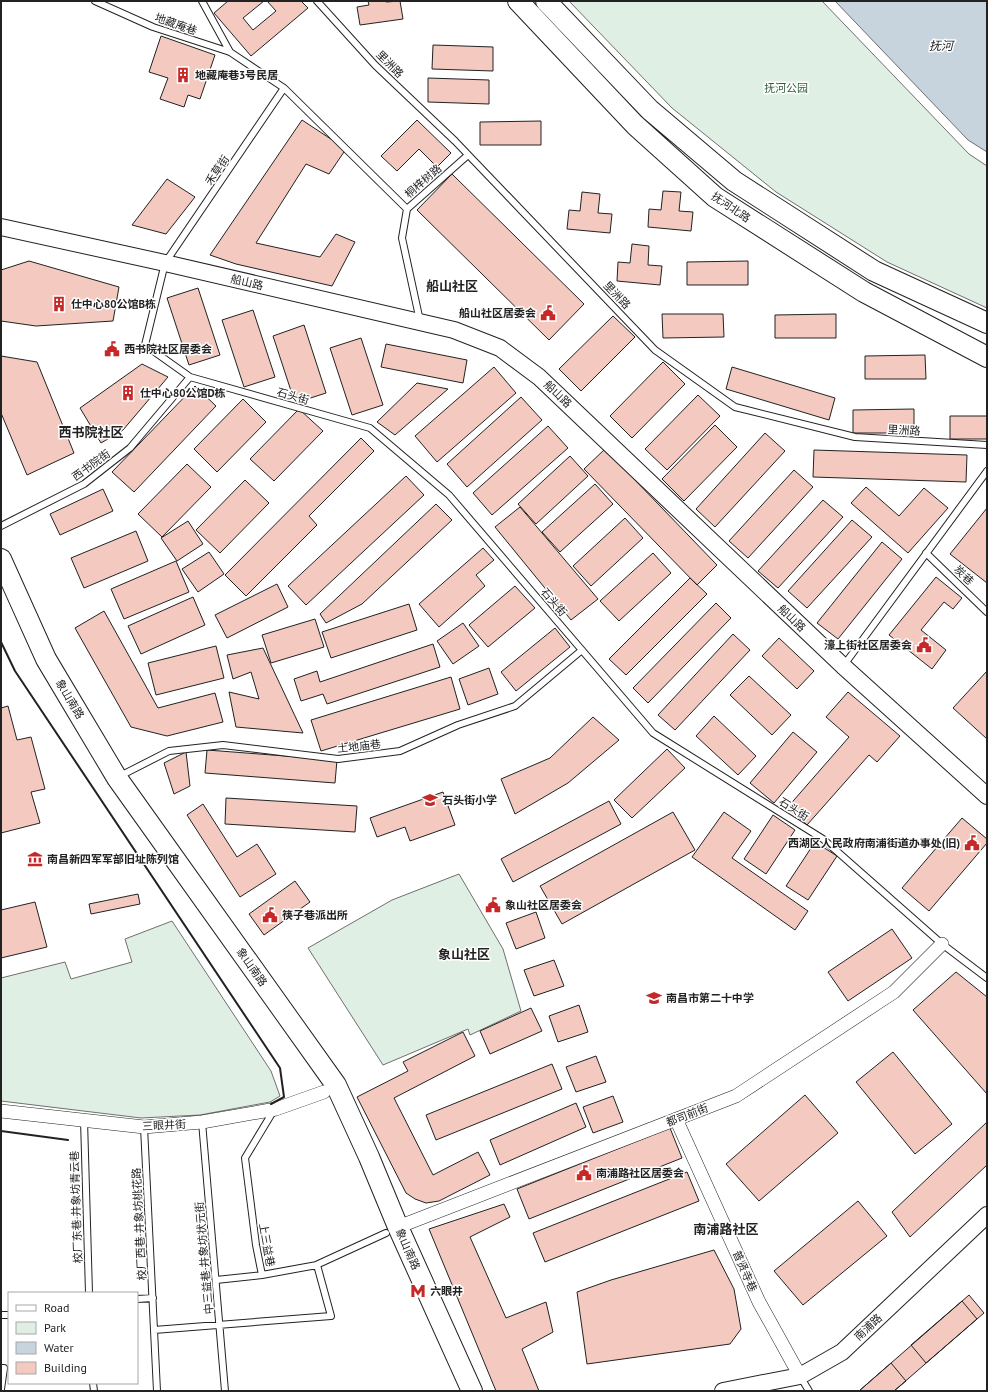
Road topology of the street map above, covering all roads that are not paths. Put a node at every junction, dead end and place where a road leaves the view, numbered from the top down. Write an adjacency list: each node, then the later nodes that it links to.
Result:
1 (95, 1): 6 (lane, 地藏庵巷)
2 (202, 1): 6 (lane)
3 (317, 1): 8 (lane, 里洲路)
4 (518, 1): 14 (main road, 抚河北路)
5 (546, 1): 13 (main road, 抚河北路)
6 (230, 52): 7 (lane)
7 (284, 88): 9 (lane); 11 (lane, 禾草街)
8 (468, 155): 9 (lane, 桐梓树路); 16 (lane, 里洲路)
9 (407, 209): 12 (lane, 桐梓树路)
10 (1, 227): 11 (street, 船山路)
11 (166, 263): 12 (street, 船山路); 15 (lane, 石头街)
12 (420, 322): 24 (street, 船山路)
13 (987, 323)
14 (987, 357)
15 (190, 377): 18 (lane, 西书院街); 23 (lane, 石头街)
16 (987, 445)
17 (987, 471): 19 (lane)
18 (1, 526)
19 (926, 553): 22 (lane, 炭巷); 24 (lane)
20 (1, 559): 25 (main road, 象山南路)
21 (1, 590): 29 (main road, 象山南路)
22 (987, 612)
23 (582, 650): 25 (lane, 土地庙巷); 27 (lane, 石头街)
24 (843, 666): 26 (street, 船山路)
25 (117, 778): 37 (main road, 象山南路)
26 (987, 796)
27 (942, 944): 28 (lane, 石头街); 32 (street, 都司前街)
28 (987, 978)
29 (324, 1092): 30 (street, 三眼井街); 37 (main road, 象山南路)
30 (276, 1109): 34 (street, 三眼井街); 39 (lane, 上三益巷)
31 (1, 1111): 33 (street, 三眼井街)
32 (676, 1119): 37 (street, 都司前街); 47 (street, 普贤寺巷)
33 (84, 1120): 35 (street, 三眼井街); 41 (lane, 校厂东巷·井象坊青云巷)
34 (202, 1122): 35 (street, 三眼井街); 40 (lane, 中三益巷·井象坊状元街)
35 (144, 1127): 42 (lane, 校厂西巷·井象坊桃花路)
36 (987, 1215): 47 (street, 南浦路)
37 (392, 1230): 38 (lane, 上三益巷); 51 (main road, 象山南路); 52 (main road, 象山南路)
38 (314, 1266): 39 (lane, 上三益巷); 44 (lane)
39 (262, 1275): 40 (lane)
40 (216, 1280): 44 (lane, 中三益巷·井象坊状元街)
41 (89, 1292)
42 (152, 1298): 43 (lane); 45 (lane, 校厂西巷·井象坊桃花路)
43 (138, 1299)
44 (220, 1325): 45 (lane); 50 (lane, 中三益巷·井象坊状元街)
45 (154, 1330): 49 (lane, 校厂西巷·井象坊桃花路)
46 (1, 1368): 48 (lane)
47 (800, 1376): 53 (street, 南浦路); 54 (lane)
48 (1, 1389)
49 (157, 1391)
50 (225, 1391)
51 (456, 1391)
52 (472, 1391)
53 (723, 1391)
54 (809, 1391)

